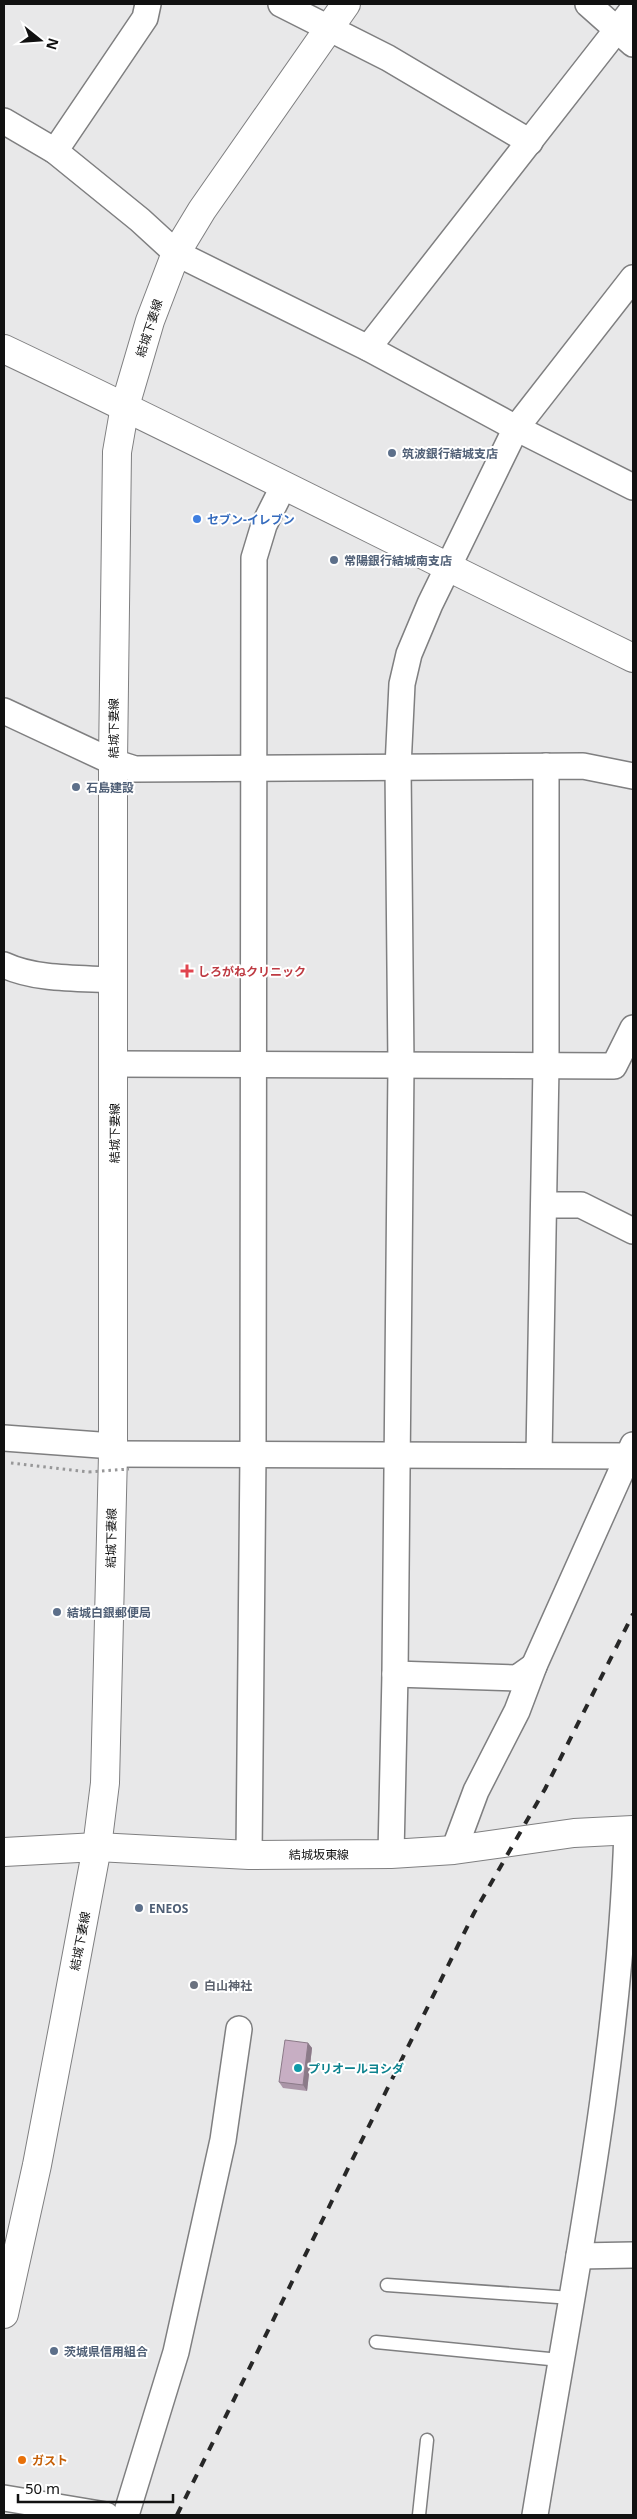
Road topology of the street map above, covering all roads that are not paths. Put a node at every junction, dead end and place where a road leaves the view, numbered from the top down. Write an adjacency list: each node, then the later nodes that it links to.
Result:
1 (148, 4): 10 (street)
2 (281, 4): 6 (street)
3 (346, 4): 6 (main road, 結城下妻線)
4 (588, 4): 7 (street)
5 (633, 9): 7 (street)
6 (328, 27): 9 (street); 11 (main road, 結城下妻線)
7 (626, 37): 9 (street)
8 (4, 121): 10 (street)
9 (530, 142): 13 (street)
10 (55, 151): 11 (street)
11 (176, 253): 13 (street); 15 (main road, 結城下妻線)
12 (633, 278): 16 (street)
13 (368, 348): 16 (street)
14 (4, 349): 15 (main road)
15 (125, 406): 17 (main road); 22 (main road, 結城下妻線)
16 (516, 428): 18 (street); 19 (street)
17 (284, 485): 19 (main road); 25 (street)
18 (633, 487)
19 (448, 568): 20 (main road); 24 (street)
20 (633, 658)
21 (4, 711): 22 (street)
22 (113, 762): 25 (street); 28 (main road, 結城下妻線)
23 (546, 766): 24 (street); 26 (street); 33 (street)
24 (398, 767): 25 (street); 32 (street)
25 (254, 769): 31 (street)
26 (633, 776)
27 (4, 965): 28 (street)
28 (114, 980): 30 (main road, 結城下妻線)
29 (633, 1028): 34 (street)
30 (114, 1064): 31 (street); 42 (main road, 結城下妻線)
31 (254, 1065): 32 (street); 40 (street)
32 (401, 1066): 33 (street); 41 (street)
33 (546, 1066): 34 (street); 35 (street)
34 (624, 1071)
35 (544, 1205): 36 (street); 39 (street)
36 (633, 1231)
37 (4, 1438): 42 (street)
38 (631, 1451): 39 (street); 43 (street)
39 (539, 1455): 41 (street)
40 (253, 1456): 41 (street); 42 (street); 50 (street)
41 (396, 1456): 44 (street)
42 (118, 1457): 46 (main road, 結城下妻線)
43 (534, 1666): 44 (street); 47 (street)
44 (395, 1674): 49 (street)
45 (630, 1830): 47 (main road, 結城坂東線); 52 (street)
46 (97, 1847): 48 (main road, 結城坂東線); 50 (main road, 結城坂東線); 56 (main road, 結城下妻線)
47 (454, 1850): 49 (main road, 結城坂東線)
48 (4, 1852)
49 (391, 1854): 50 (main road, 結城坂東線)
50 (249, 1855)
51 (239, 2029): 62 (street)
52 (579, 2256): 53 (street); 55 (street)
53 (633, 2256)
54 (387, 2285): 55 (lane)
55 (572, 2298): 58 (street)
56 (4, 2314)
57 (376, 2342): 58 (lane)
58 (560, 2360): 64 (street)
59 (427, 2440): 63 (lane)
60 (4, 2498): 61 (street)
61 (106, 2515)
62 (126, 2515)
63 (419, 2515)
64 (535, 2515)

